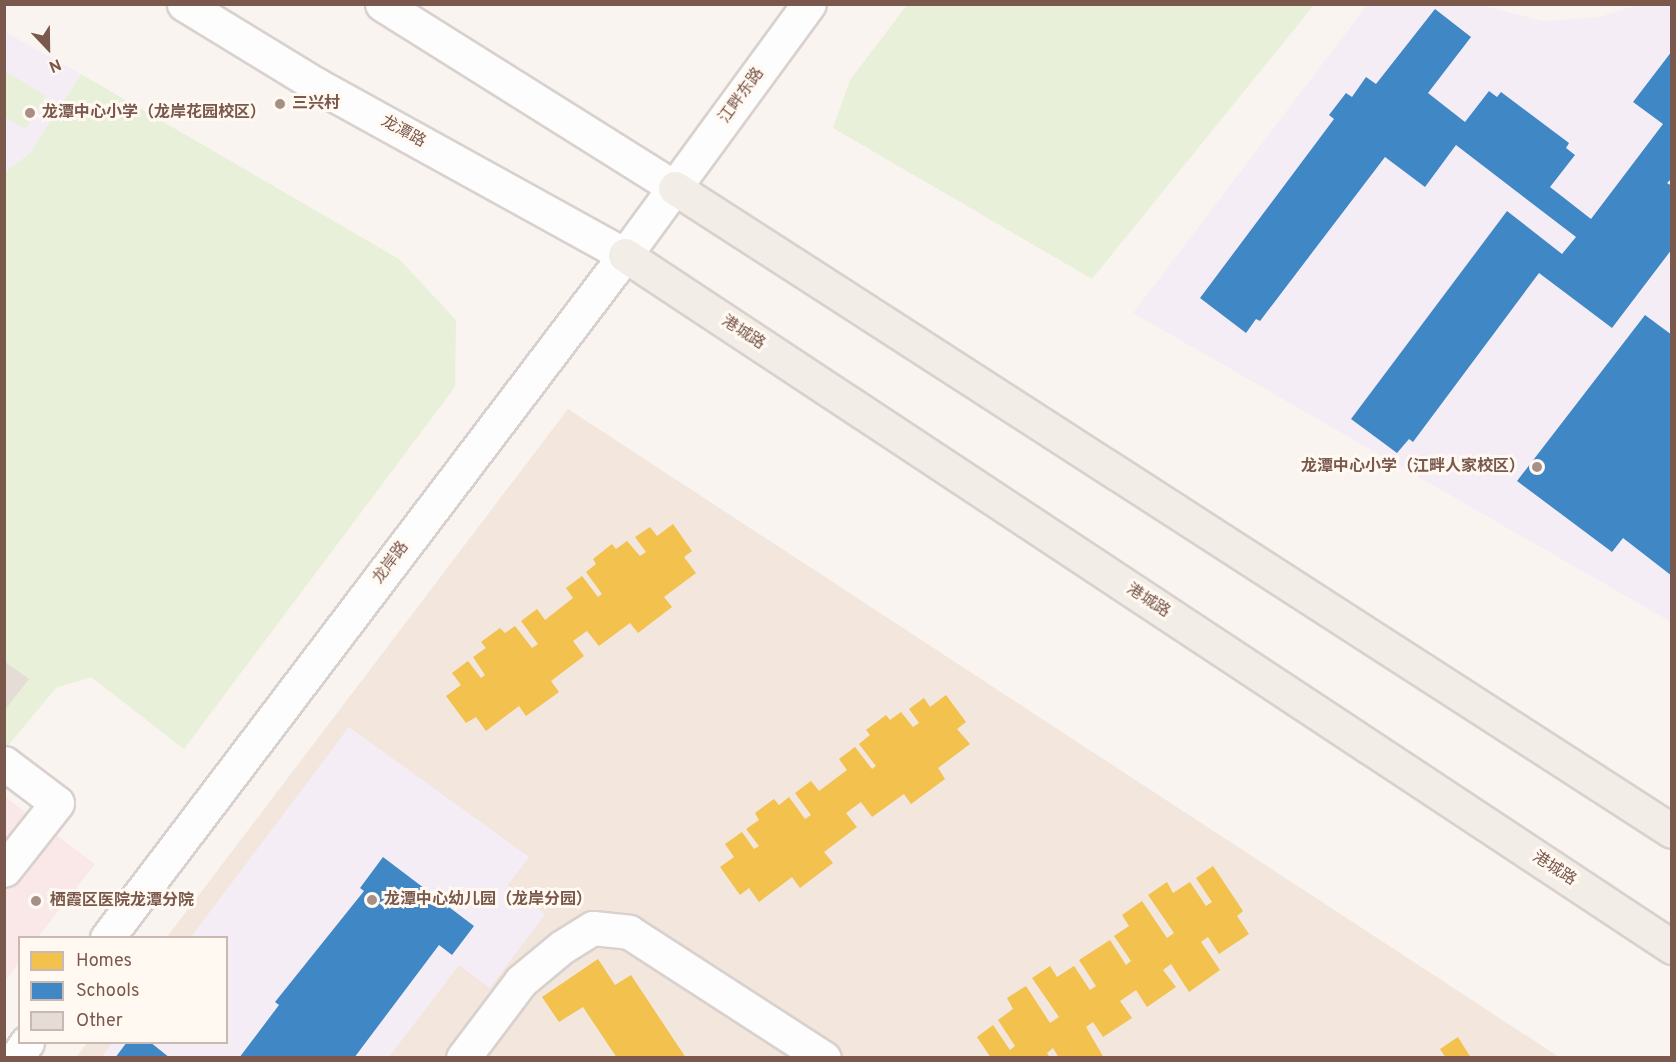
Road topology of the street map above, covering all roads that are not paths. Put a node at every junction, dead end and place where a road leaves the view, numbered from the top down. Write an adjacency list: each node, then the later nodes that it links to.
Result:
1 (184, 4): 5 (street, 龙潭路)
2 (382, 4): 4 (street)
3 (809, 4): 4 (street, 江畔东路)
4 (675, 188): 5 (street, 龙岸路); 7 (main road)
5 (625, 255): 9 (street, 龙岸路); 10 (main road, 港城路)
6 (4, 763): 8 (street)
7 (1671, 831)
8 (4, 870)
9 (109, 936)
10 (1671, 947)
11 (26, 1044): 12 (street)
12 (16, 1058)
13 (463, 1058): 14 (street)
14 (824, 1058)

